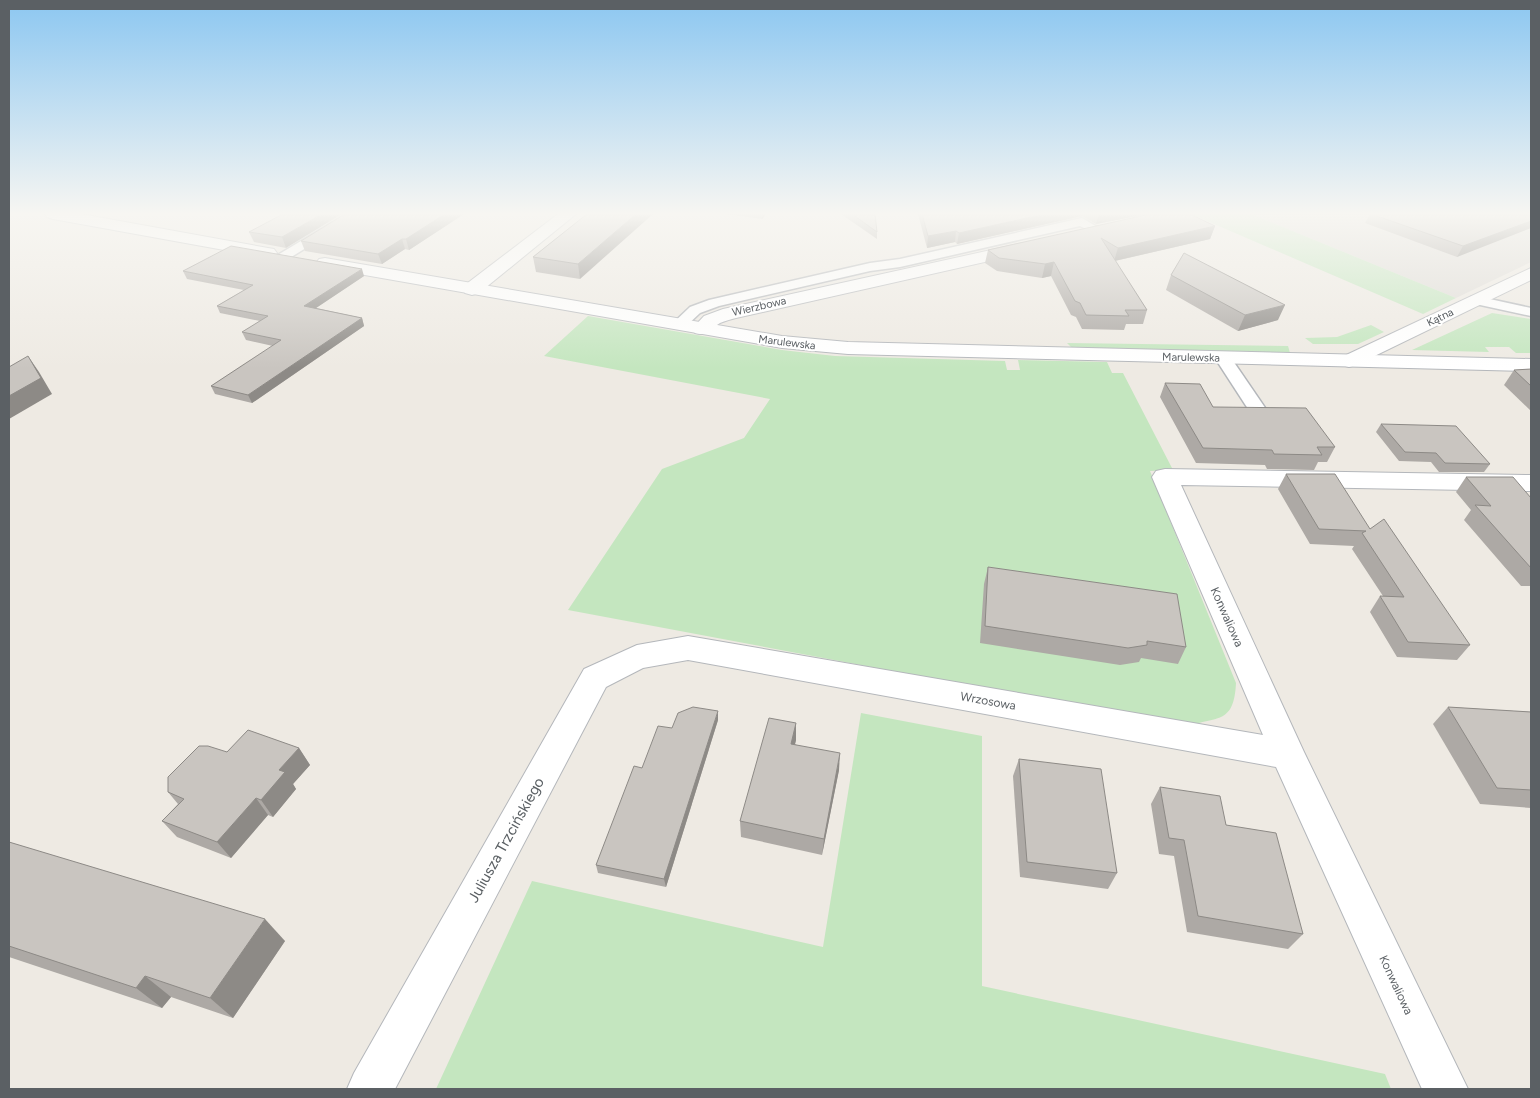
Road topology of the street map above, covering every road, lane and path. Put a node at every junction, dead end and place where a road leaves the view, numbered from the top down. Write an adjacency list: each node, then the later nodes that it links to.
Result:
1 (336, 265): 6 (street, Marulewska)
2 (502, 265): 6 (street)
3 (885, 265): 9 (lane)
4 (944, 265): 10 (street, Wierzbowa)
5 (1531, 274): 7 (street, Kątna)
6 (472, 289): 9 (street, Marulewska)
7 (1476, 300): 8 (lane); 12 (street, Kątna)
8 (1531, 312)
9 (679, 325): 10 (street, Marulewska)
10 (702, 329): 11 (street, Marulewska)
11 (1223, 358): 12 (street, Marulewska); 14 (lane)
12 (1349, 361): 13 (street, Marulewska)
13 (1531, 365)
14 (1261, 415)
15 (1531, 483): 17 (street, Konwaliowa)
16 (688, 648): 17 (street, Wrzosowa); 18 (street, Juliusza Trzcińskiego)
17 (1288, 754): 19 (street, Konwaliowa)
18 (370, 1089)
19 (1445, 1089)

